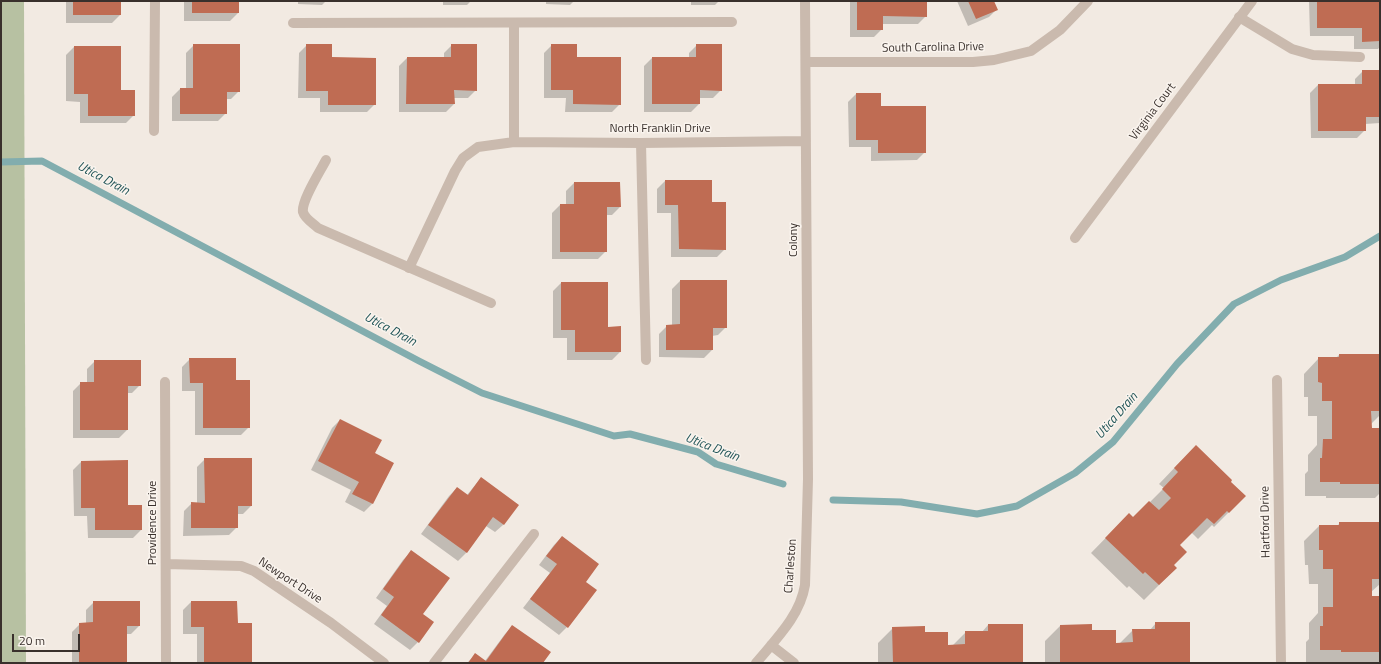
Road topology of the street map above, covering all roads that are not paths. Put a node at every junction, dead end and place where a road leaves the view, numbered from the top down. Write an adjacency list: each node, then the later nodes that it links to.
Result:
1 (155, 1): 11 (street)
2 (805, 1): 10 (street, Colony)
3 (1088, 1): 10 (street, South Carolina Drive)
4 (1252, 1): 5 (street, Virginia Court)
5 (1239, 17): 9 (street); 16 (street, Virginia Court)
6 (732, 22): 8 (street)
7 (293, 23): 8 (street)
8 (514, 23): 13 (street)
9 (1360, 57)
10 (806, 62): 12 (street, Colony)
11 (154, 131)
12 (806, 140): 14 (street, North Franklin Drive); 22 (street, Colony)
13 (514, 142): 14 (street, North Franklin Drive); 17 (street, North Franklin Drive)
14 (641, 143): 19 (street)
15 (326, 160): 17 (street)
16 (1075, 238)
17 (409, 268): 18 (street)
18 (491, 303)
19 (646, 360)
20 (1277, 380): 31 (street, Hartford Drive)
21 (165, 382): 24 (street, Providence Drive)
22 (808, 480): 25 (street, Charleston)
23 (534, 534): 28 (street)
24 (166, 564): 26 (street, Providence Drive); 27 (street, Newport Drive)
25 (771, 645): 29 (street, Charleston); 30 (street)
26 (166, 663)
27 (384, 663)
28 (434, 663)
29 (756, 663)
30 (794, 663)
31 (1281, 663)

